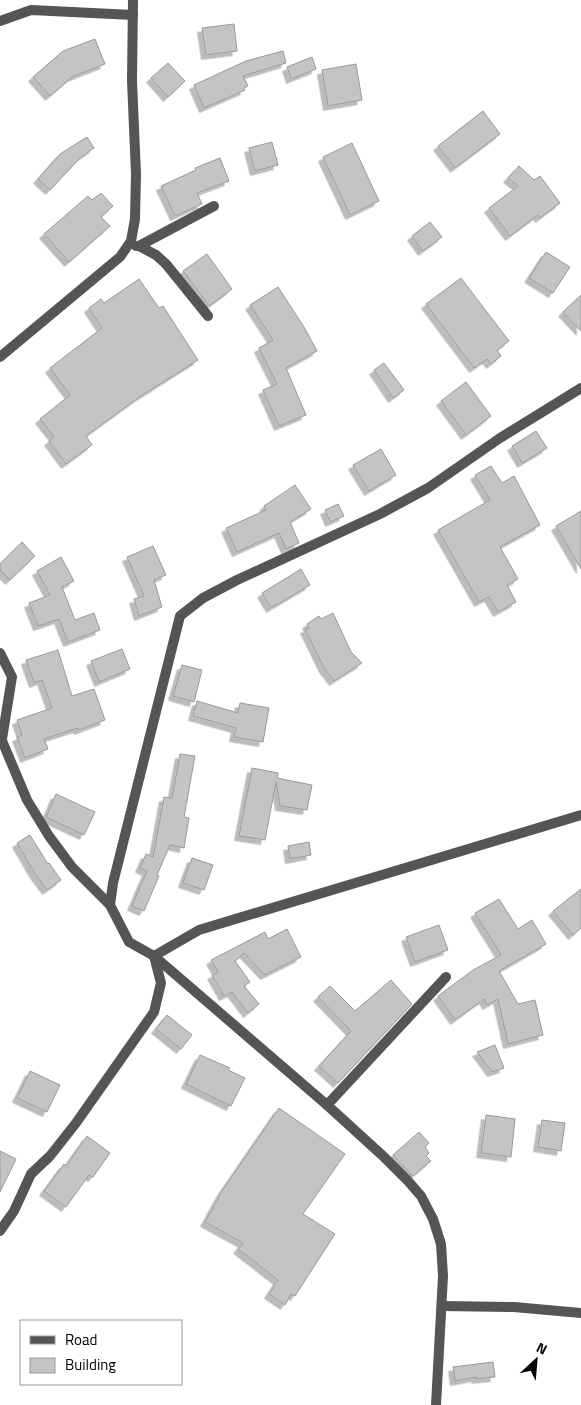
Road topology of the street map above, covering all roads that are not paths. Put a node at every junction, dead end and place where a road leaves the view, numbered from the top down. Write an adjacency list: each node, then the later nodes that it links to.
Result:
1 (133, 0): 2 (street)
2 (133, 15): 3 (street); 5 (street)
3 (0, 21)
4 (214, 206): 6 (street)
5 (128, 246): 6 (street); 8 (street)
6 (140, 246): 7 (street)
7 (208, 316)
8 (0, 358)
9 (581, 388): 13 (street)
10 (0, 653): 11 (street)
11 (1, 738): 13 (street)
12 (581, 815): 14 (street)
13 (110, 905): 14 (street)
14 (154, 956): 16 (street); 17 (street)
15 (446, 977): 16 (street)
16 (327, 1105): 18 (street)
17 (0, 1231)
18 (442, 1306): 19 (street); 20 (street)
19 (581, 1313)
20 (436, 1405)

